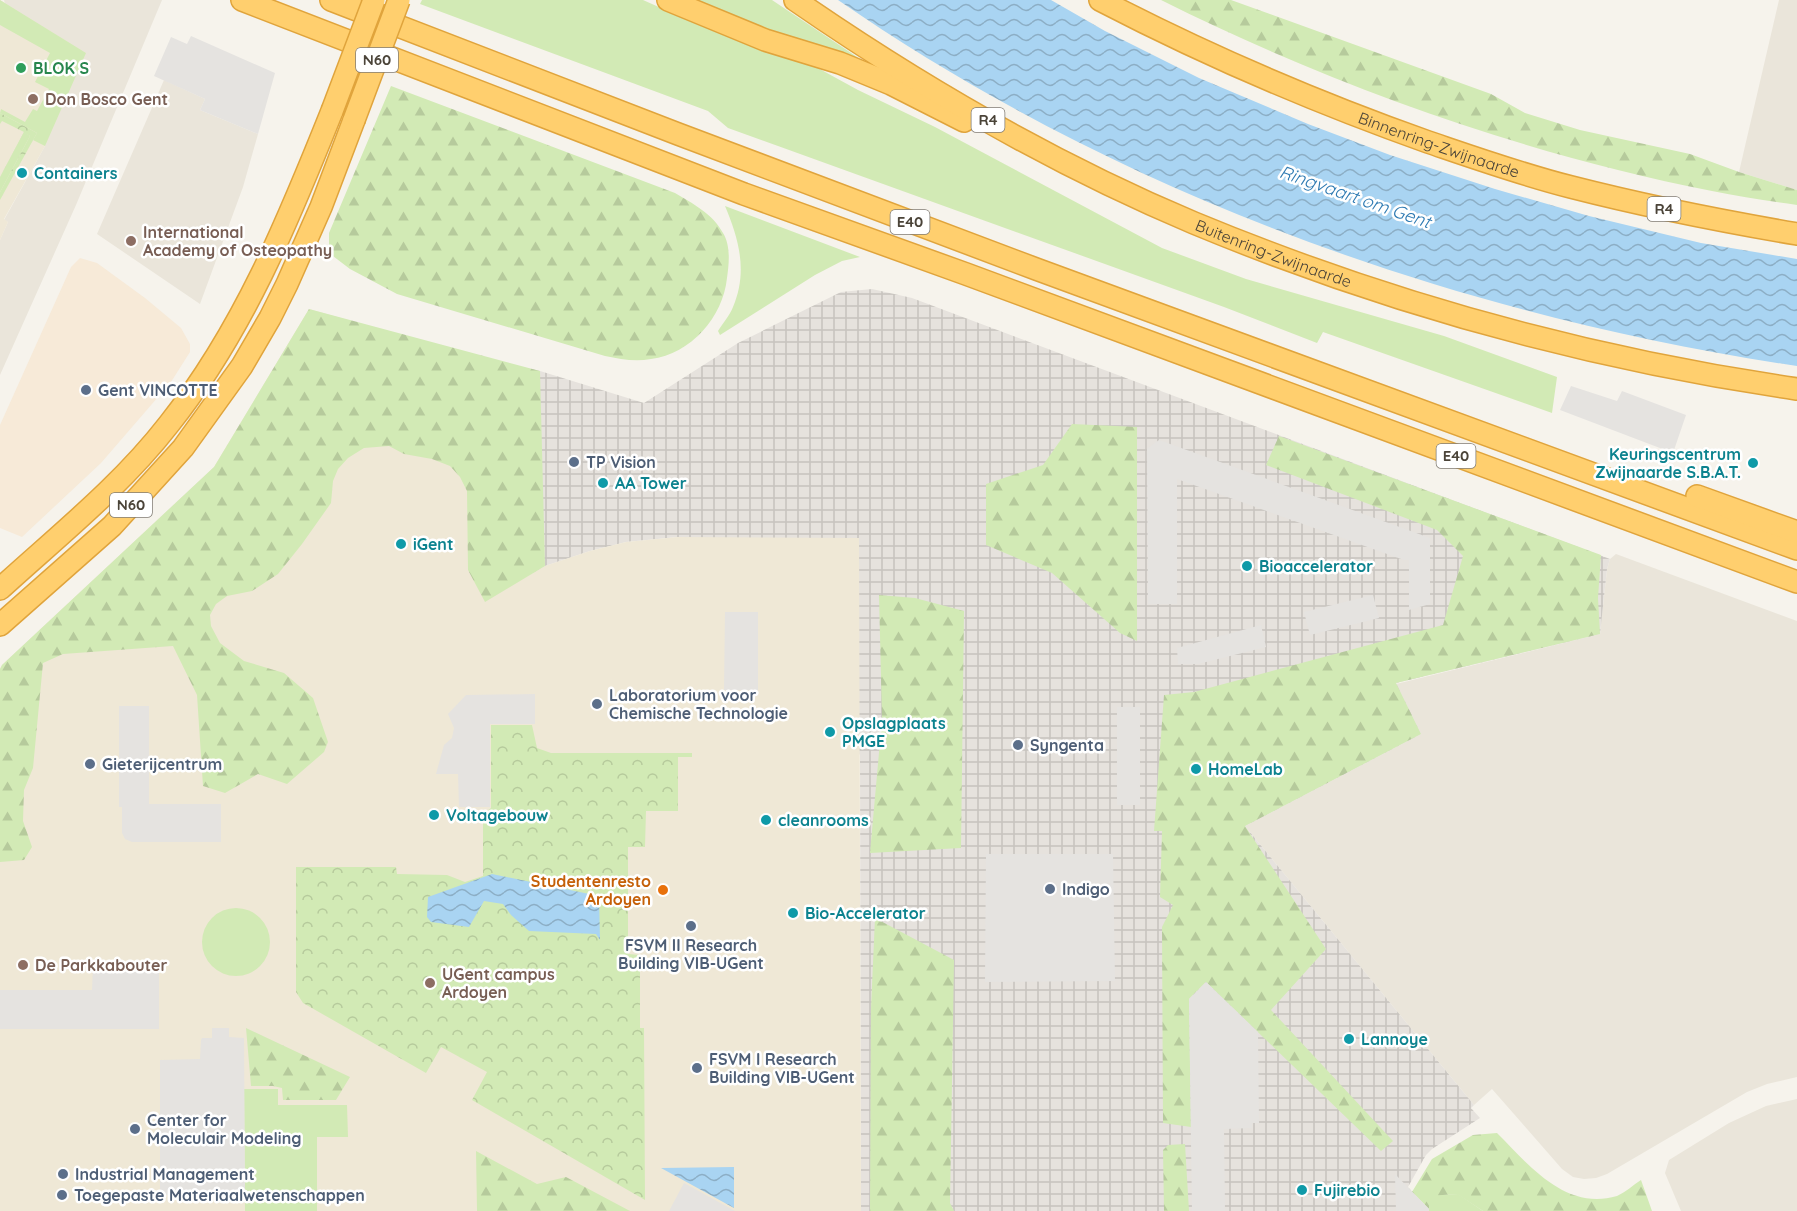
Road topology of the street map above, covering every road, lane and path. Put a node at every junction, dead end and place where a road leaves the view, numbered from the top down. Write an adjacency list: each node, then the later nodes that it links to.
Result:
1 (242, 0): 14 (highway, E40)
2 (331, 0): 11 (highway, E40)
3 (374, 0): 15 (highway, N60, bridge)
4 (399, 0): 16 (highway, N60, bridge)
5 (668, 0): 8 (highway)
6 (795, 0): 8 (highway, Buitenring-Zwijnaarde / R4)
7 (1100, 0): 9 (highway, Binnenring-Zwijnaarde / R4)
8 (1192, 222): 10 (highway, Buitenring-Zwijnaarde / R4)
9 (1797, 234)
10 (1797, 389)
11 (1492, 435): 12 (highway); 13 (highway, E40)
12 (1797, 532)
13 (1797, 549)
14 (1797, 582)
15 (0, 589)
16 (0, 625)

